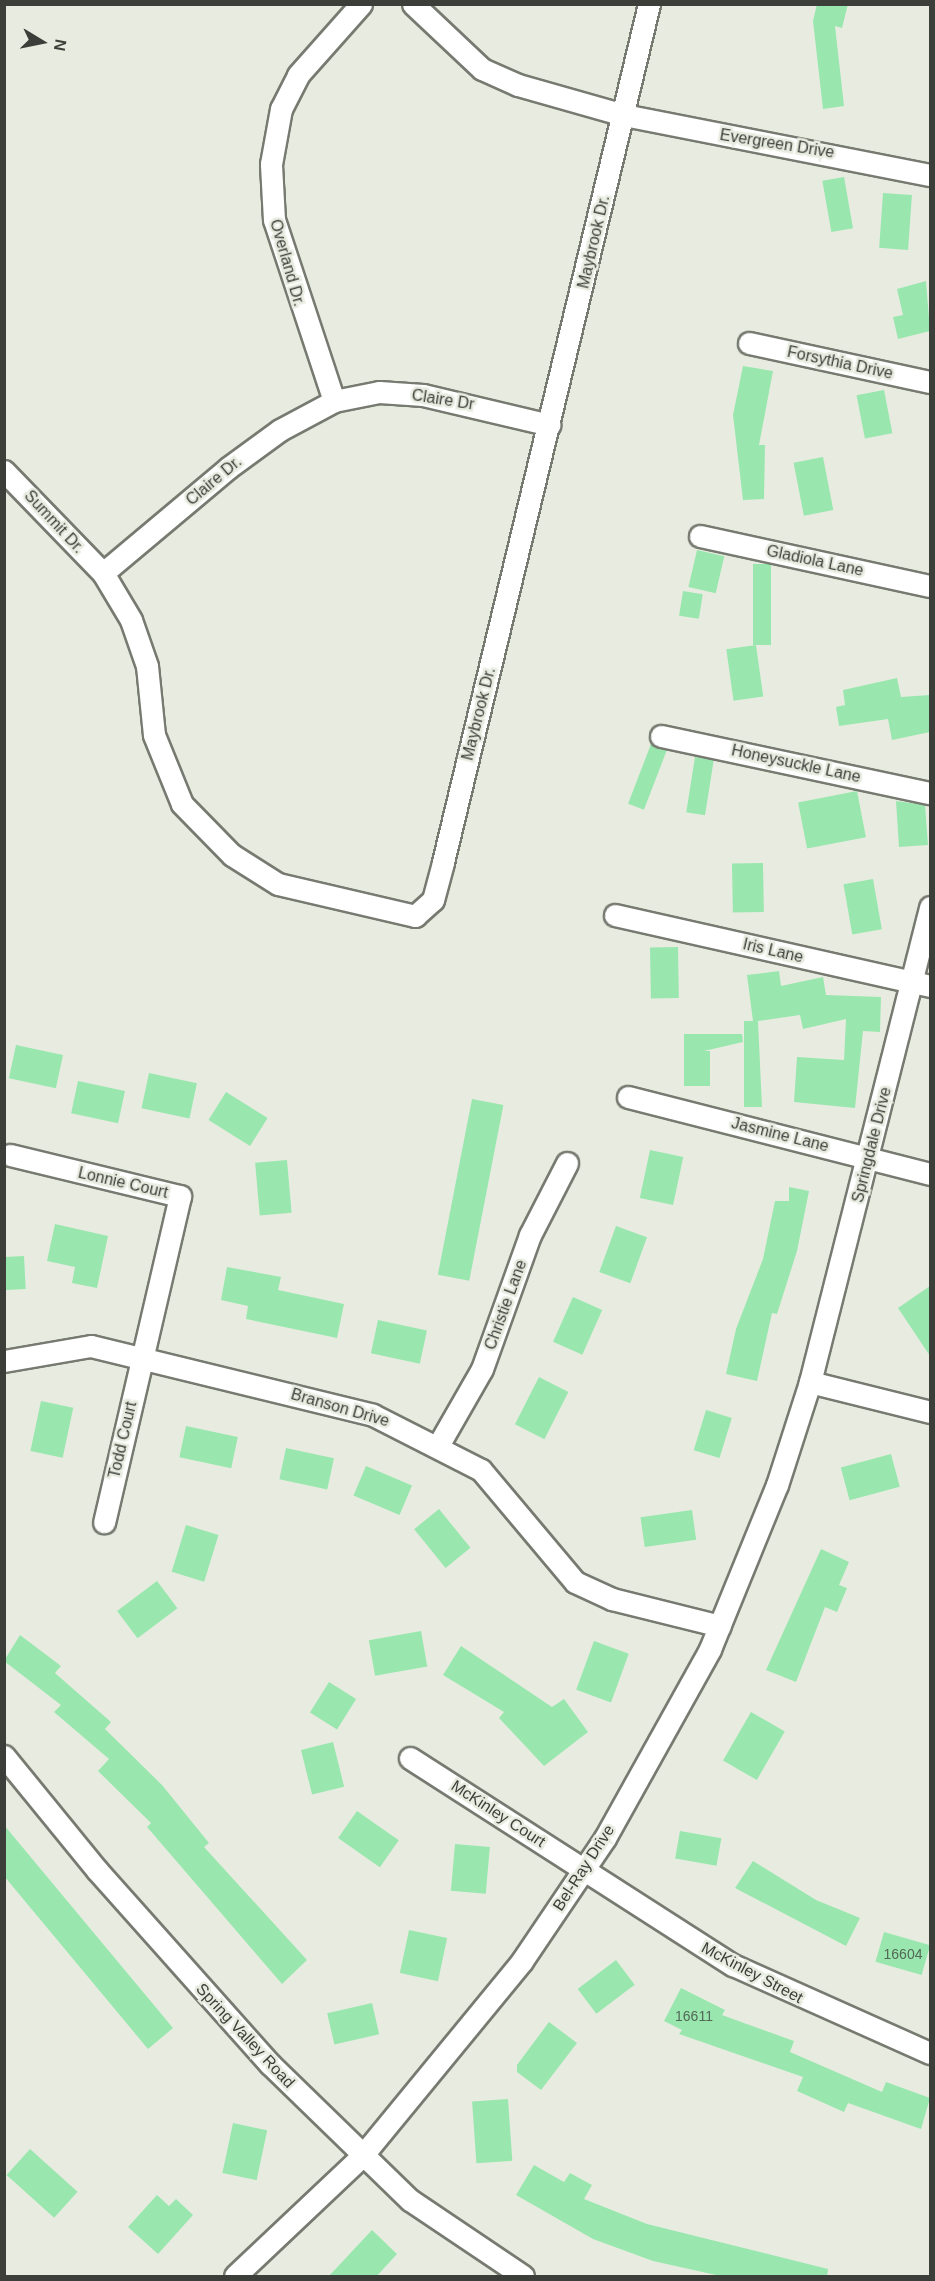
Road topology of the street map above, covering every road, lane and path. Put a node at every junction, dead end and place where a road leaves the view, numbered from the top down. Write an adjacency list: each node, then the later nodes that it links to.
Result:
1 (361, 4): 8 (street, Overland Dr.)
2 (413, 4): 4 (street, Evergreen Drive)
3 (649, 4): 4 (street, Maybrook Dr.)
4 (624, 115): 5 (street, Evergreen Drive); 9 (street, Maybrook Dr.)
5 (930, 175)
6 (748, 344): 7 (street, Forsythia Drive)
7 (930, 382)
8 (334, 401): 9 (street, Claire Dr); 12 (street, Claire Dr.)
9 (550, 425): 12 (street, Maybrook Dr.)
10 (4, 471): 12 (street, Summit Dr.)
11 (700, 536): 13 (street, Gladiola Lane)
12 (103, 573)
13 (930, 586)
14 (661, 736): 15 (street, Honeysuckle Lane)
15 (930, 793)
16 (930, 907): 18 (street, Springdale Drive)
17 (615, 915): 18 (street, Iris Lane)
18 (921, 984): 21 (street, Springdale Drive)
19 (628, 1096): 21 (street, Jasmine Lane)
20 (10, 1155): 24 (street, Lonnie Court)
21 (869, 1158): 23 (street, Jasmine Lane); 26 (street, Springdale Drive)
22 (567, 1162): 28 (street, Christie Lane)
23 (930, 1174)
24 (141, 1358): 25 (street, Branson Drive); 28 (street, Branson Drive); 29 (street, Todd Court)
25 (4, 1361)
26 (810, 1382): 27 (street); 30 (street, Bel-Ray Drive)
27 (930, 1412)
28 (439, 1444): 30 (street, Branson Drive)
29 (104, 1522)
30 (720, 1626): 33 (street, Bel-Ray Drive)
31 (4, 1756): 35 (street, Spring Valley Road)
32 (410, 1758): 33 (street, McKinley Court)
33 (585, 1869): 34 (street, McKinley Street); 35 (street, Bel-Ray Drive)
34 (930, 2053)
35 (362, 2156): 36 (street, Bel-Ray Drive); 37 (street, Spring Valley Road)
36 (235, 2277)
37 (524, 2277)

